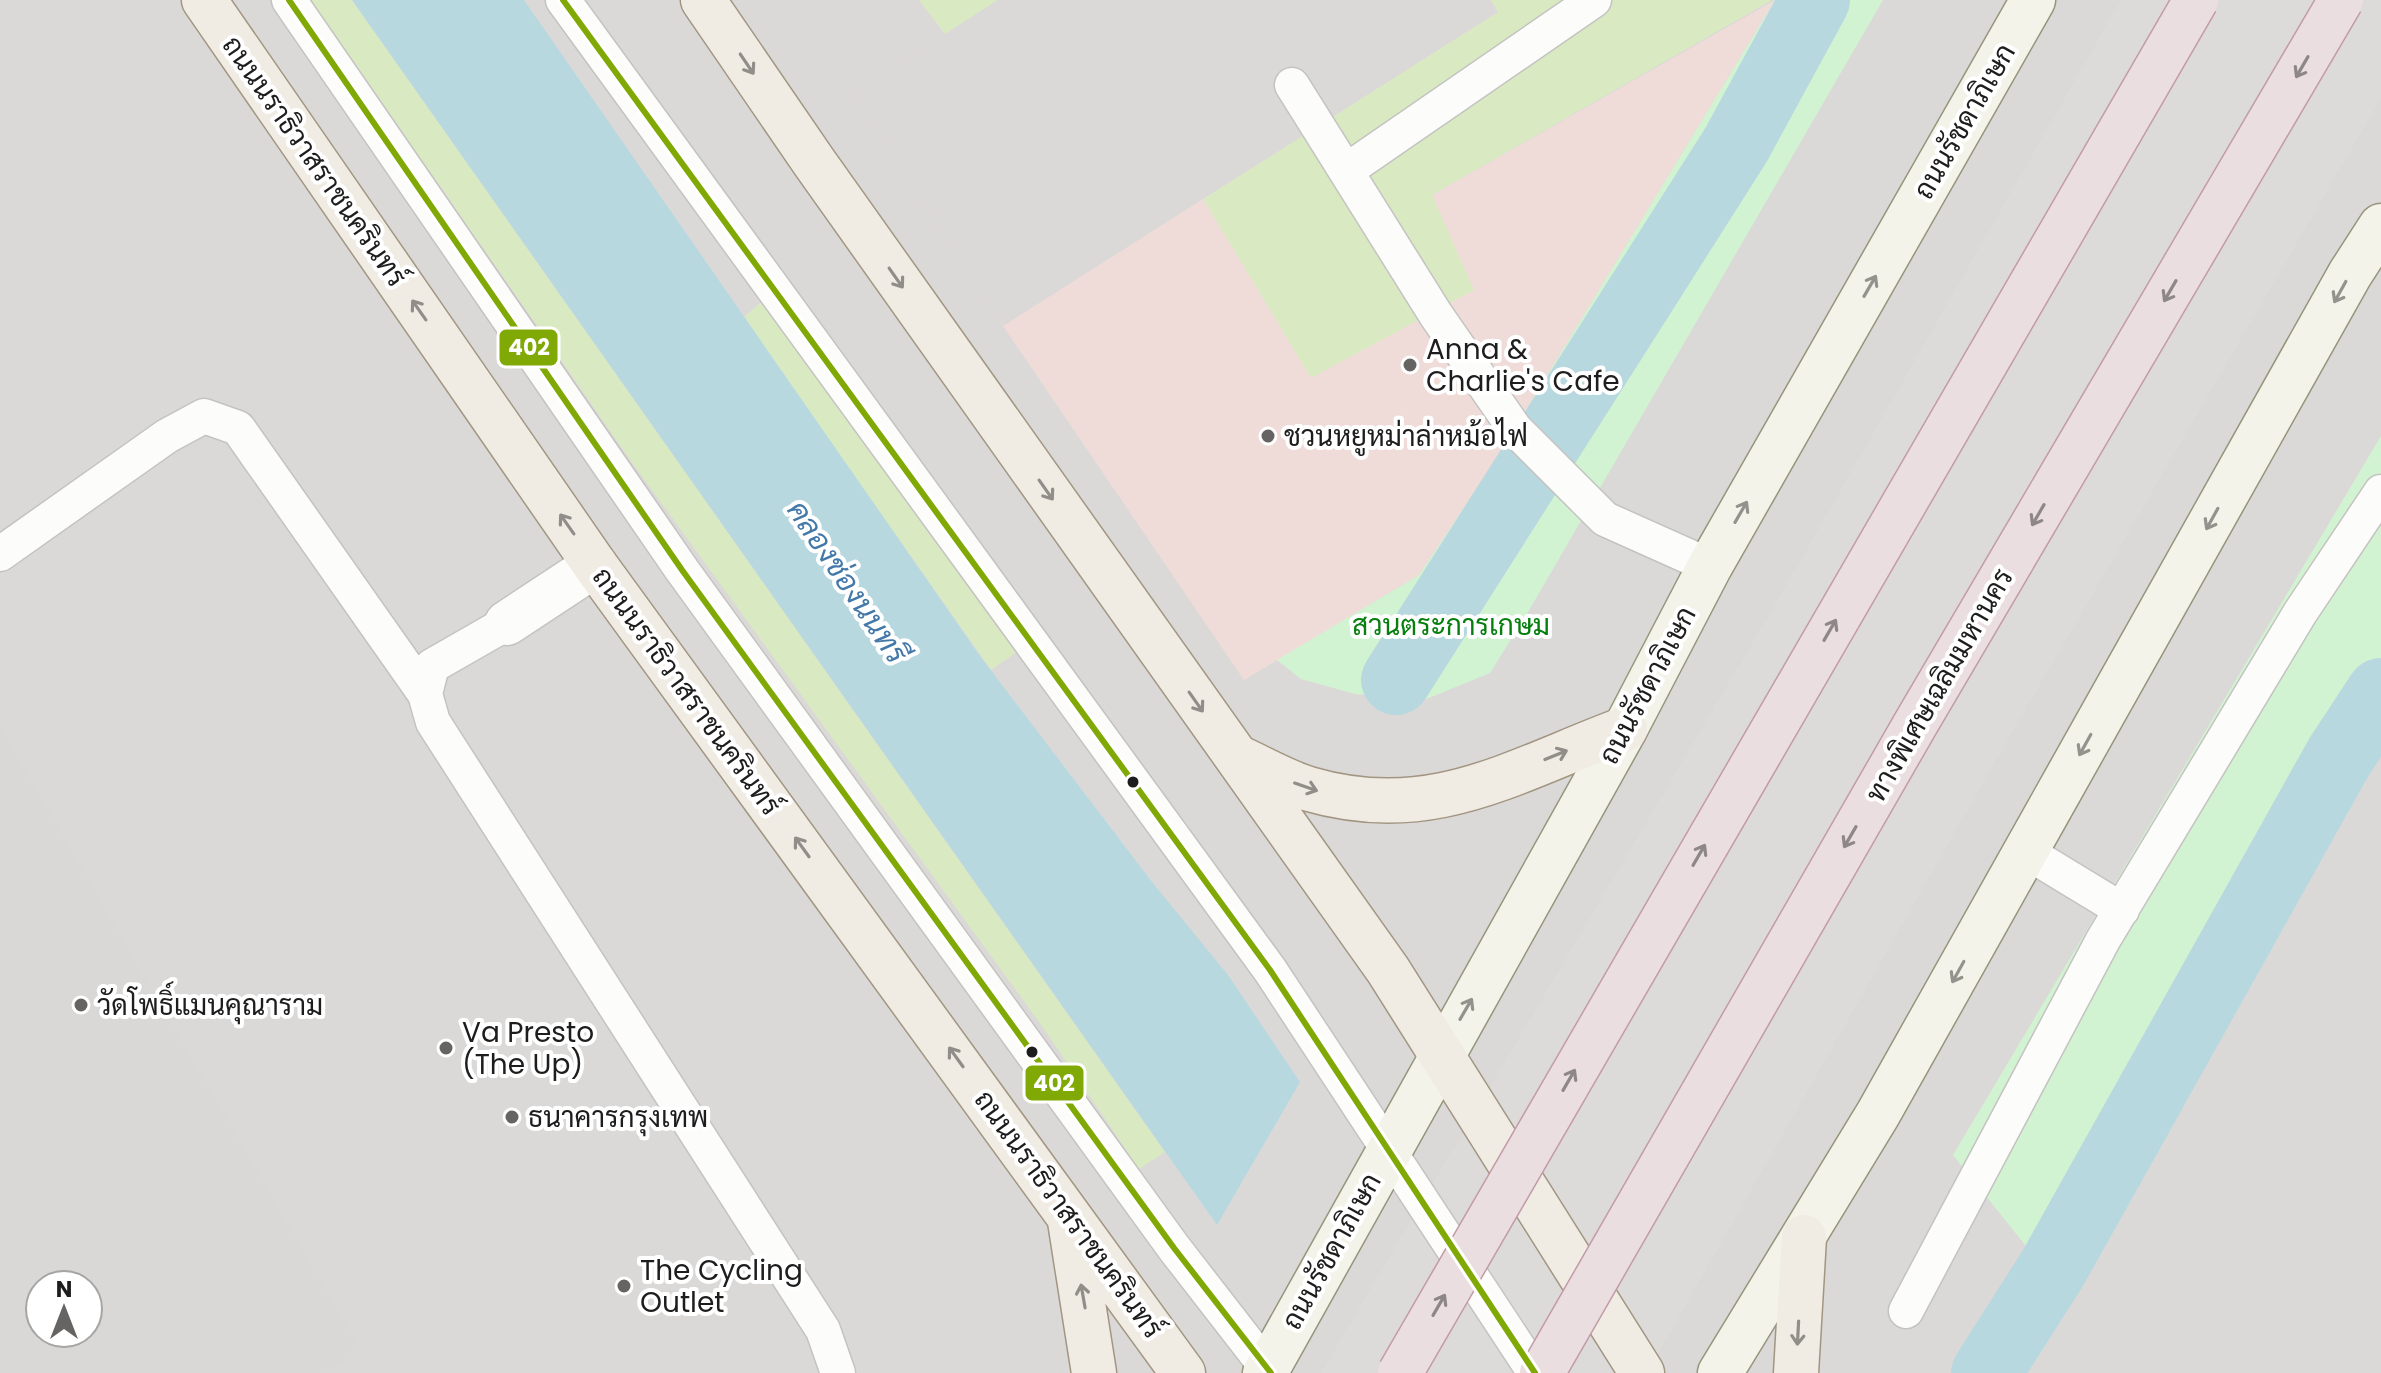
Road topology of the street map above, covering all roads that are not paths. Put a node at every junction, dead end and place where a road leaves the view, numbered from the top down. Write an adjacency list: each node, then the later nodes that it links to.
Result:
1 (204, 0): 14 (main road, ถนนนราธิวาสราชนครินทร์, one-way to 1)
2 (289, 0): 27 (lane)
3 (563, 0): 23 (lane)
4 (703, 0): 19 (main road, one-way to 19)
5 (1594, 0): 10 (lane)
6 (2033, 0): 15 (main road, ถนนรัชดาภิเษก, one-way to 6)
7 (2196, 0): 31 (highway, one-way to 7, bridge)
8 (2341, 0): 33 (highway, ทางพิเศษเฉลิมมหานคร, one-way to 33, bridge)
9 (1292, 85): 10 (lane)
10 (1346, 171): 15 (lane)
11 (2381, 226): 20 (main road, one-way to 20)
12 (2381, 492): 21 (lane)
13 (0, 554): 17 (lane)
14 (595, 565): 16 (street); 24 (main road, ถนนนราธิวาสราชนครินทร์, one-way to 14)
15 (1710, 566): 18 (main road, ถนนรัชดาภิเษก)
16 (507, 623): 17 (lane)
17 (425, 694): 28 (lane)
18 (1625, 729): 19 (main road, one-way to 18); 22 (main road, ถนนรัชดาภิเษก, one-way to 18)
19 (1234, 756): 22 (main road)
20 (2025, 851): 21 (lane); 25 (main road, one-way to 25)
21 (2122, 910): 26 (lane)
22 (1440, 1054): 23 (main road, ถนนรัชดาภิเษก); 34 (main road)
23 (1387, 1150): 27 (main road, ถนนรัชดาภิเษก); 32 (lane)
24 (1068, 1210): 29 (main road, one-way to 24); 30 (main road, ถนนนราธิวาสราชนครินทร์)
25 (1804, 1237): 35 (main road); 36 (main road, one-way to 36)
26 (1906, 1311)
27 (1268, 1371)
28 (838, 1373)
29 (1094, 1373)
30 (1183, 1373)
31 (1400, 1373)
32 (1535, 1373)
33 (1542, 1373)
34 (1642, 1373)
35 (1720, 1373)
36 (1796, 1373)

